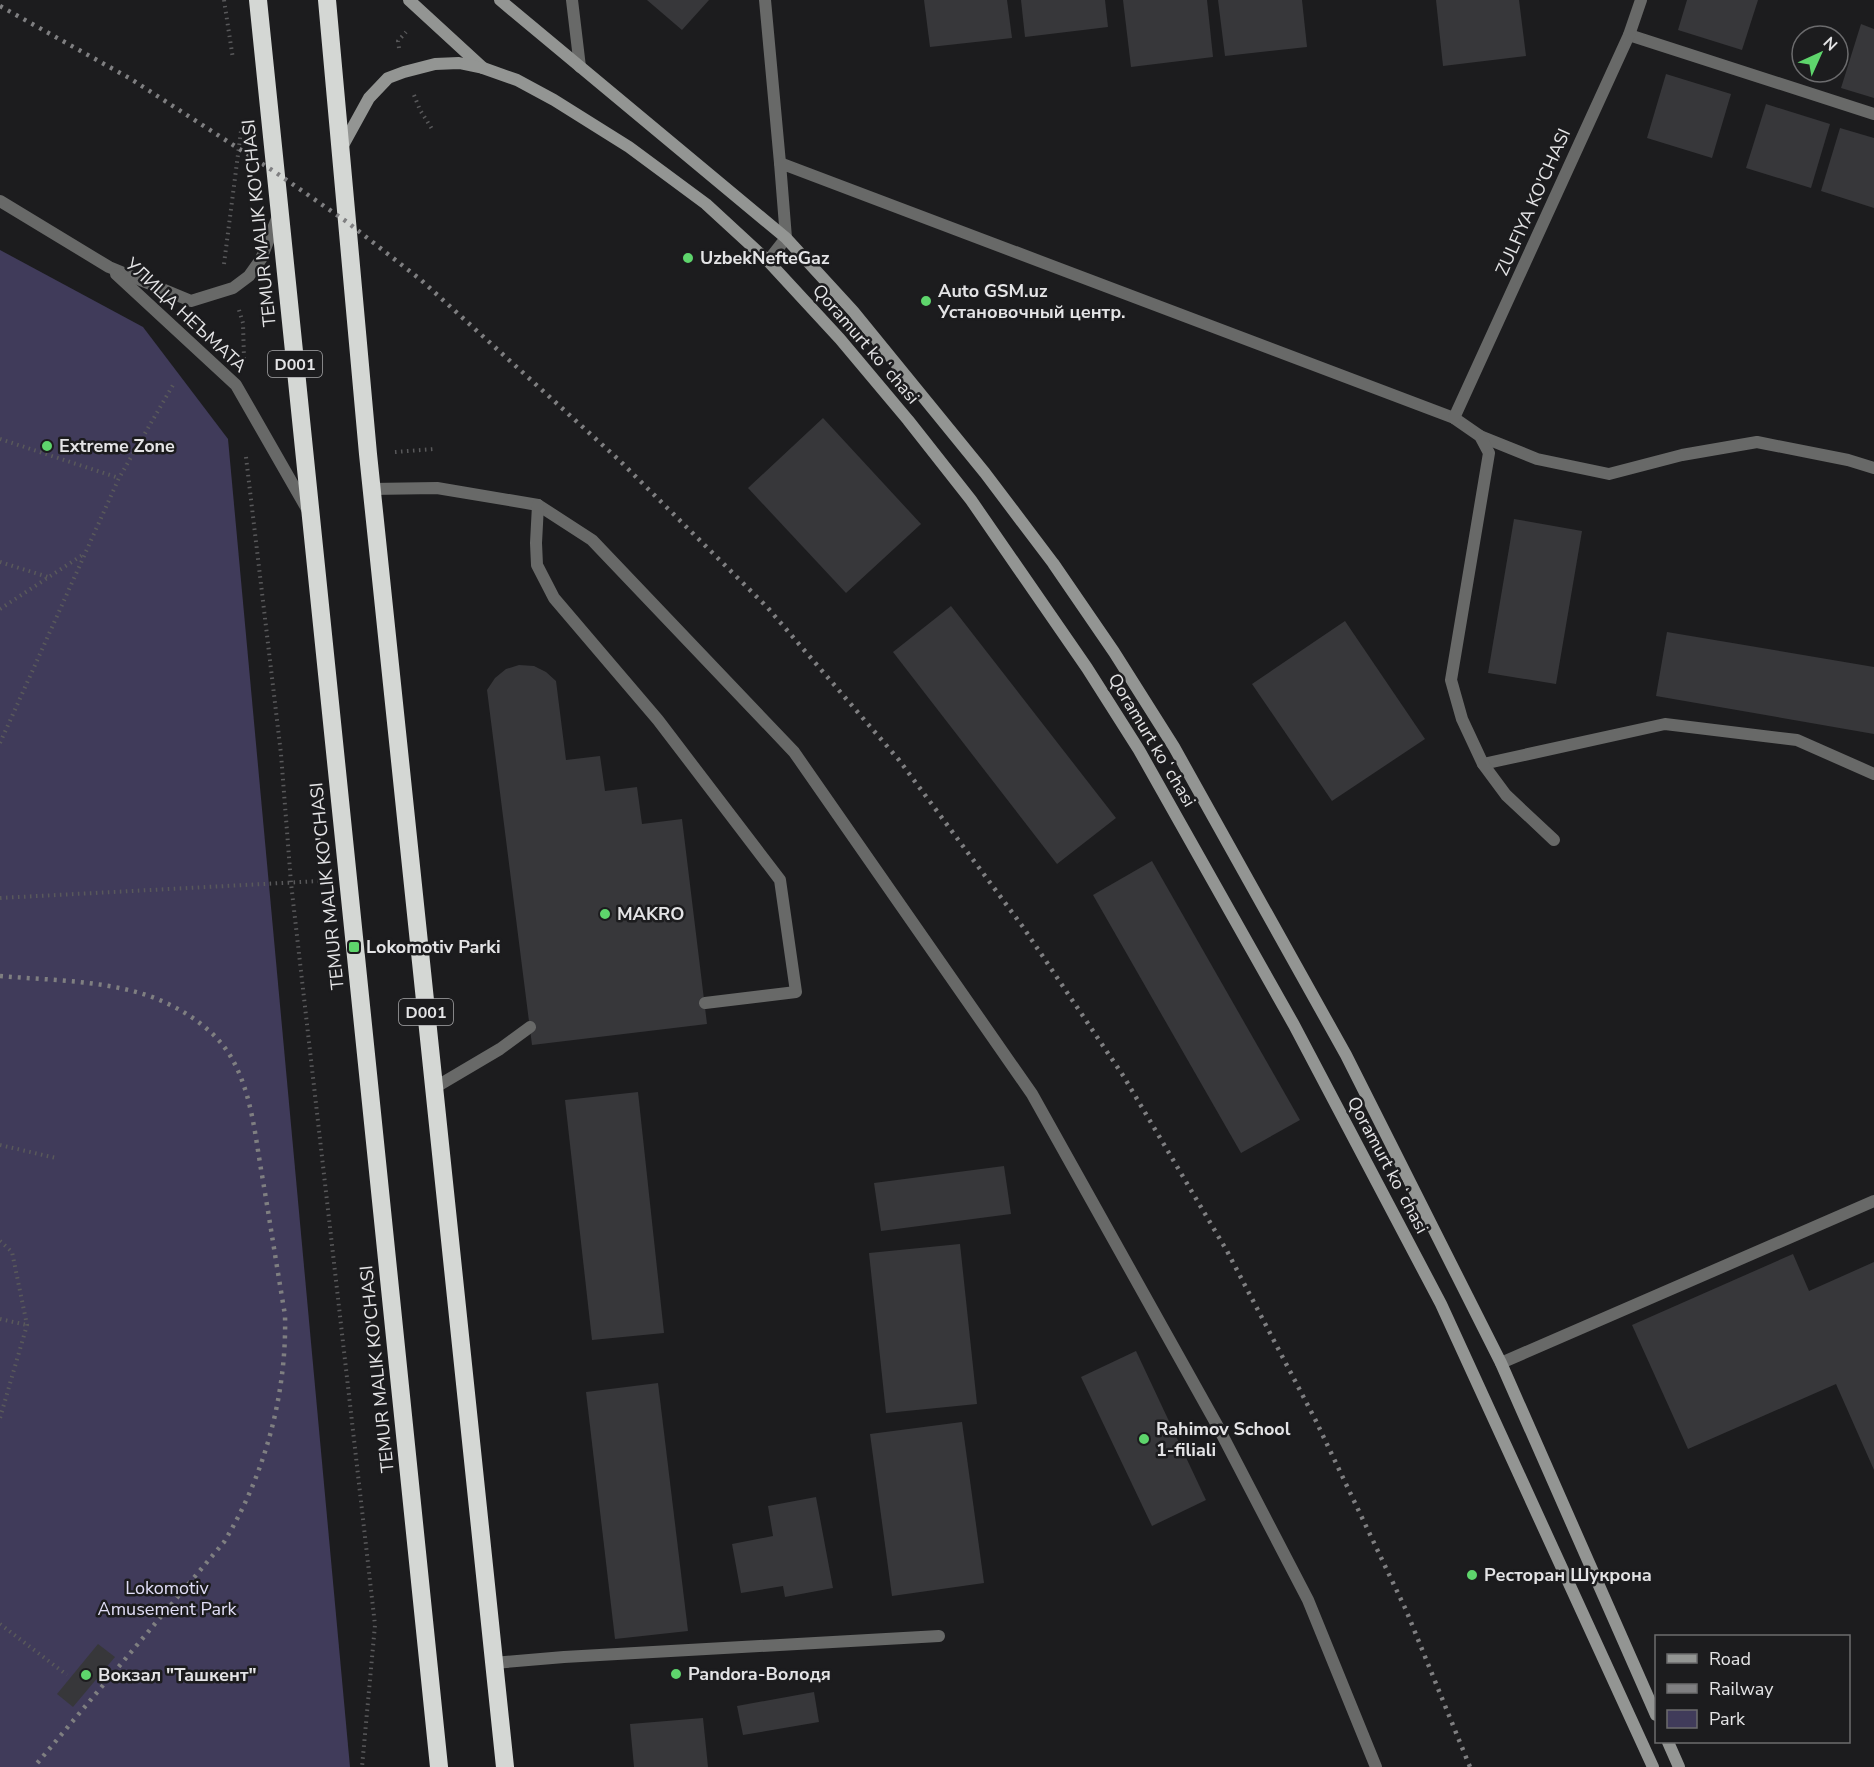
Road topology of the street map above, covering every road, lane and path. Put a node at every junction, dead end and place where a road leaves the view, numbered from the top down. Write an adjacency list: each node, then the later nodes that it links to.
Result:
1 (224, 0): 10 (path)
2 (258, 0): 18 (highway, TEMUR MALIK KO'CHASI / D001)
3 (327, 0): 15 (highway, D001)
4 (409, 0): 12 (main road)
5 (500, 0): 11 (main road, Qoramurt koʻchasi)
6 (572, 0): 11 (street)
7 (765, 0): 16 (street)
8 (1641, 0): 9 (street, ZULFIYA KO'CHASI)
9 (1629, 34): 13 (street); 25 (street, ZULFIYA KO'CHASI)
10 (234, 66)
11 (580, 67): 19 (main road, Qoramurt koʻchasi)
12 (483, 68): 15 (main road, Qoramurt koʻchasi); 20 (main road, Qoramurt koʻchasi)
13 (1874, 114)
14 (242, 121): 22 (path)
15 (341, 148): 31 (highway, D001)
16 (780, 163): 19 (street); 25 (street)
17 (0, 201): 21 (street, УЛИЦА НЕЪМАТА)
18 (279, 214): 22 (street, УЛИЦА НЕЪМАТА); 33 (highway, TEMUR MALIK KO'CHASI / D001)
19 (786, 238): 20 (street); 54 (main road, Qoramurt koʻchasi)
20 (768, 261): 66 (main road, Qoramurt koʻchasi)
21 (109, 267): 22 (street, УЛИЦА НЕЪМАТА); 23 (street, УЛИЦА НЕЪМАТА)
22 (233, 288): 23 (path)
23 (236, 384): 33 (street, УЛИЦА НЕЪМАТА)
24 (174, 385): 30 (path)
25 (1454, 418): 26 (street)
26 (1480, 436): 29 (street); 39 (street)
27 (0, 439): 30 (path)
28 (245, 453): 43 (path)
29 (1874, 468)
30 (119, 478): 34 (path)
31 (371, 489): 32 (street); 47 (highway, D001)
32 (538, 505): 45 (street); 65 (street)
33 (310, 514): 42 (highway, TEMUR MALIK KO'CHASI / D001)
34 (85, 554): 36 (path); 38 (path)
35 (0, 562): 36 (path)
36 (49, 577): 37 (path)
37 (0, 609)
38 (0, 743)
39 (1483, 764): 40 (street); 41 (street)
40 (1874, 774)
41 (1554, 840)
42 (348, 880): 43 (path); 63 (highway, TEMUR MALIK KO'CHASI / D001)
43 (291, 883): 44 (path); 62 (path)
44 (0, 898)
45 (705, 1003)
46 (530, 1026): 47 (street)
47 (434, 1088): 58 (highway, D001)
48 (0, 1145): 49 (path)
49 (56, 1158)
50 (1874, 1201): 54 (street)
51 (0, 1240): 53 (path)
52 (0, 1319): 53 (path)
53 (27, 1325): 55 (path)
54 (1501, 1362): 60 (main road, Qoramurt koʻchasi)
55 (0, 1418)
56 (0, 1624): 59 (path)
57 (939, 1636): 58 (street)
58 (494, 1663): 64 (highway, D001)
59 (67, 1675)
60 (1655, 1713)
61 (1668, 1743): 67 (main road)
62 (362, 1767)
63 (439, 1767)
64 (505, 1767)
65 (1376, 1767)
66 (1653, 1767)
67 (1680, 1767)

